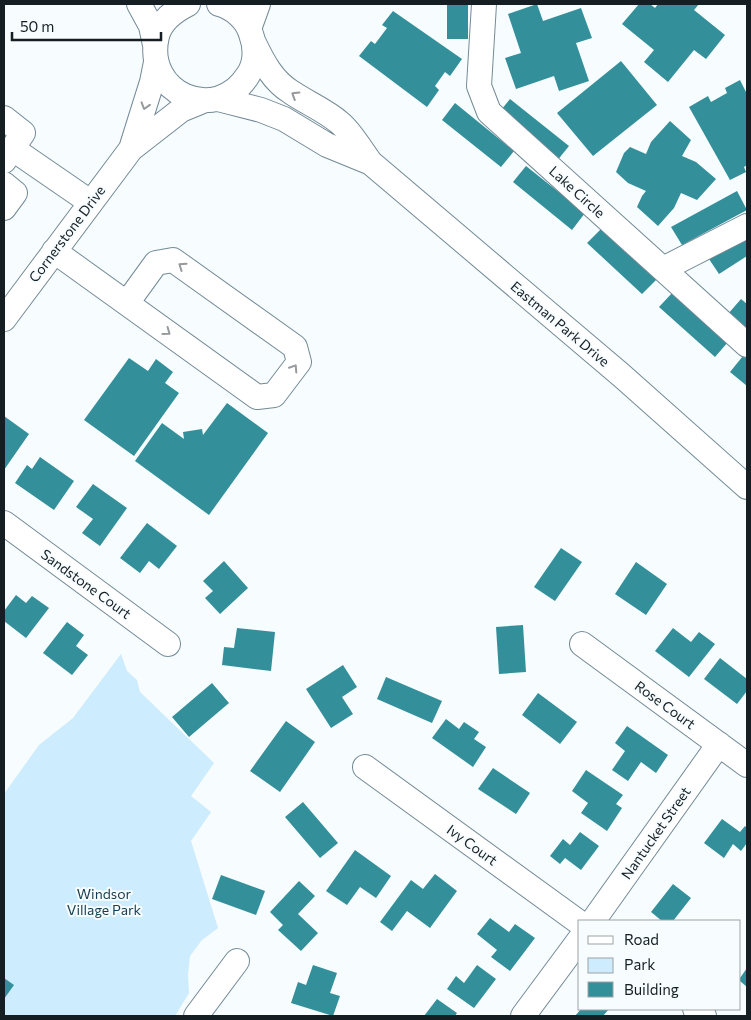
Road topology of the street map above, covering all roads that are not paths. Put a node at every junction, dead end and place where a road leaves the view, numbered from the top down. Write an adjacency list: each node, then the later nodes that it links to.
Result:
1 (139, 4): 7 (street)
2 (188, 4): 7 (street, Cornerstone Drive)
3 (219, 4): 6 (street, Eastman Park Drive)
4 (258, 4): 6 (street, Cornerstone Drive)
5 (484, 4): 18 (street, Lake Circle)
6 (252, 36): 8 (street, Cornerstone Drive); 12 (street, Eastman Park Drive, one-way to 6)
7 (155, 54): 8 (street, Eastman Park Drive); 10 (street, Cornerstone Drive, one-way to 10)
8 (211, 100): 10 (street, Cornerstone Drive); 12 (street, Eastman Park Drive)
9 (4, 118): 11 (street)
10 (131, 149): 14 (street, Cornerstone Drive)
11 (8, 155): 14 (street)
12 (370, 163): 22 (street, Eastman Park Drive)
13 (4, 184): 15 (street)
14 (90, 202): 17 (street, Cornerstone Drive)
15 (4, 208)
16 (747, 226): 18 (street)
17 (54, 251): 19 (street); 20 (street, Cornerstone Drive)
18 (663, 270): 21 (street, Lake Circle)
19 (127, 303): 19 (street, one-way to 19)
20 (4, 319)
21 (747, 345)
22 (747, 487)
23 (4, 523): 24 (street, Sandstone Court)
24 (168, 644)
25 (582, 644): 26 (street, Rose Court)
26 (719, 744): 27 (street, Rose Court); 29 (street, Nantucket Street)
27 (747, 765)
28 (365, 767): 30 (street, Ivy Court)
29 (594, 920)
30 (578, 922)
31 (578, 942): 34 (street)
32 (237, 961): 33 (street)
33 (196, 1016)
34 (523, 1016)

